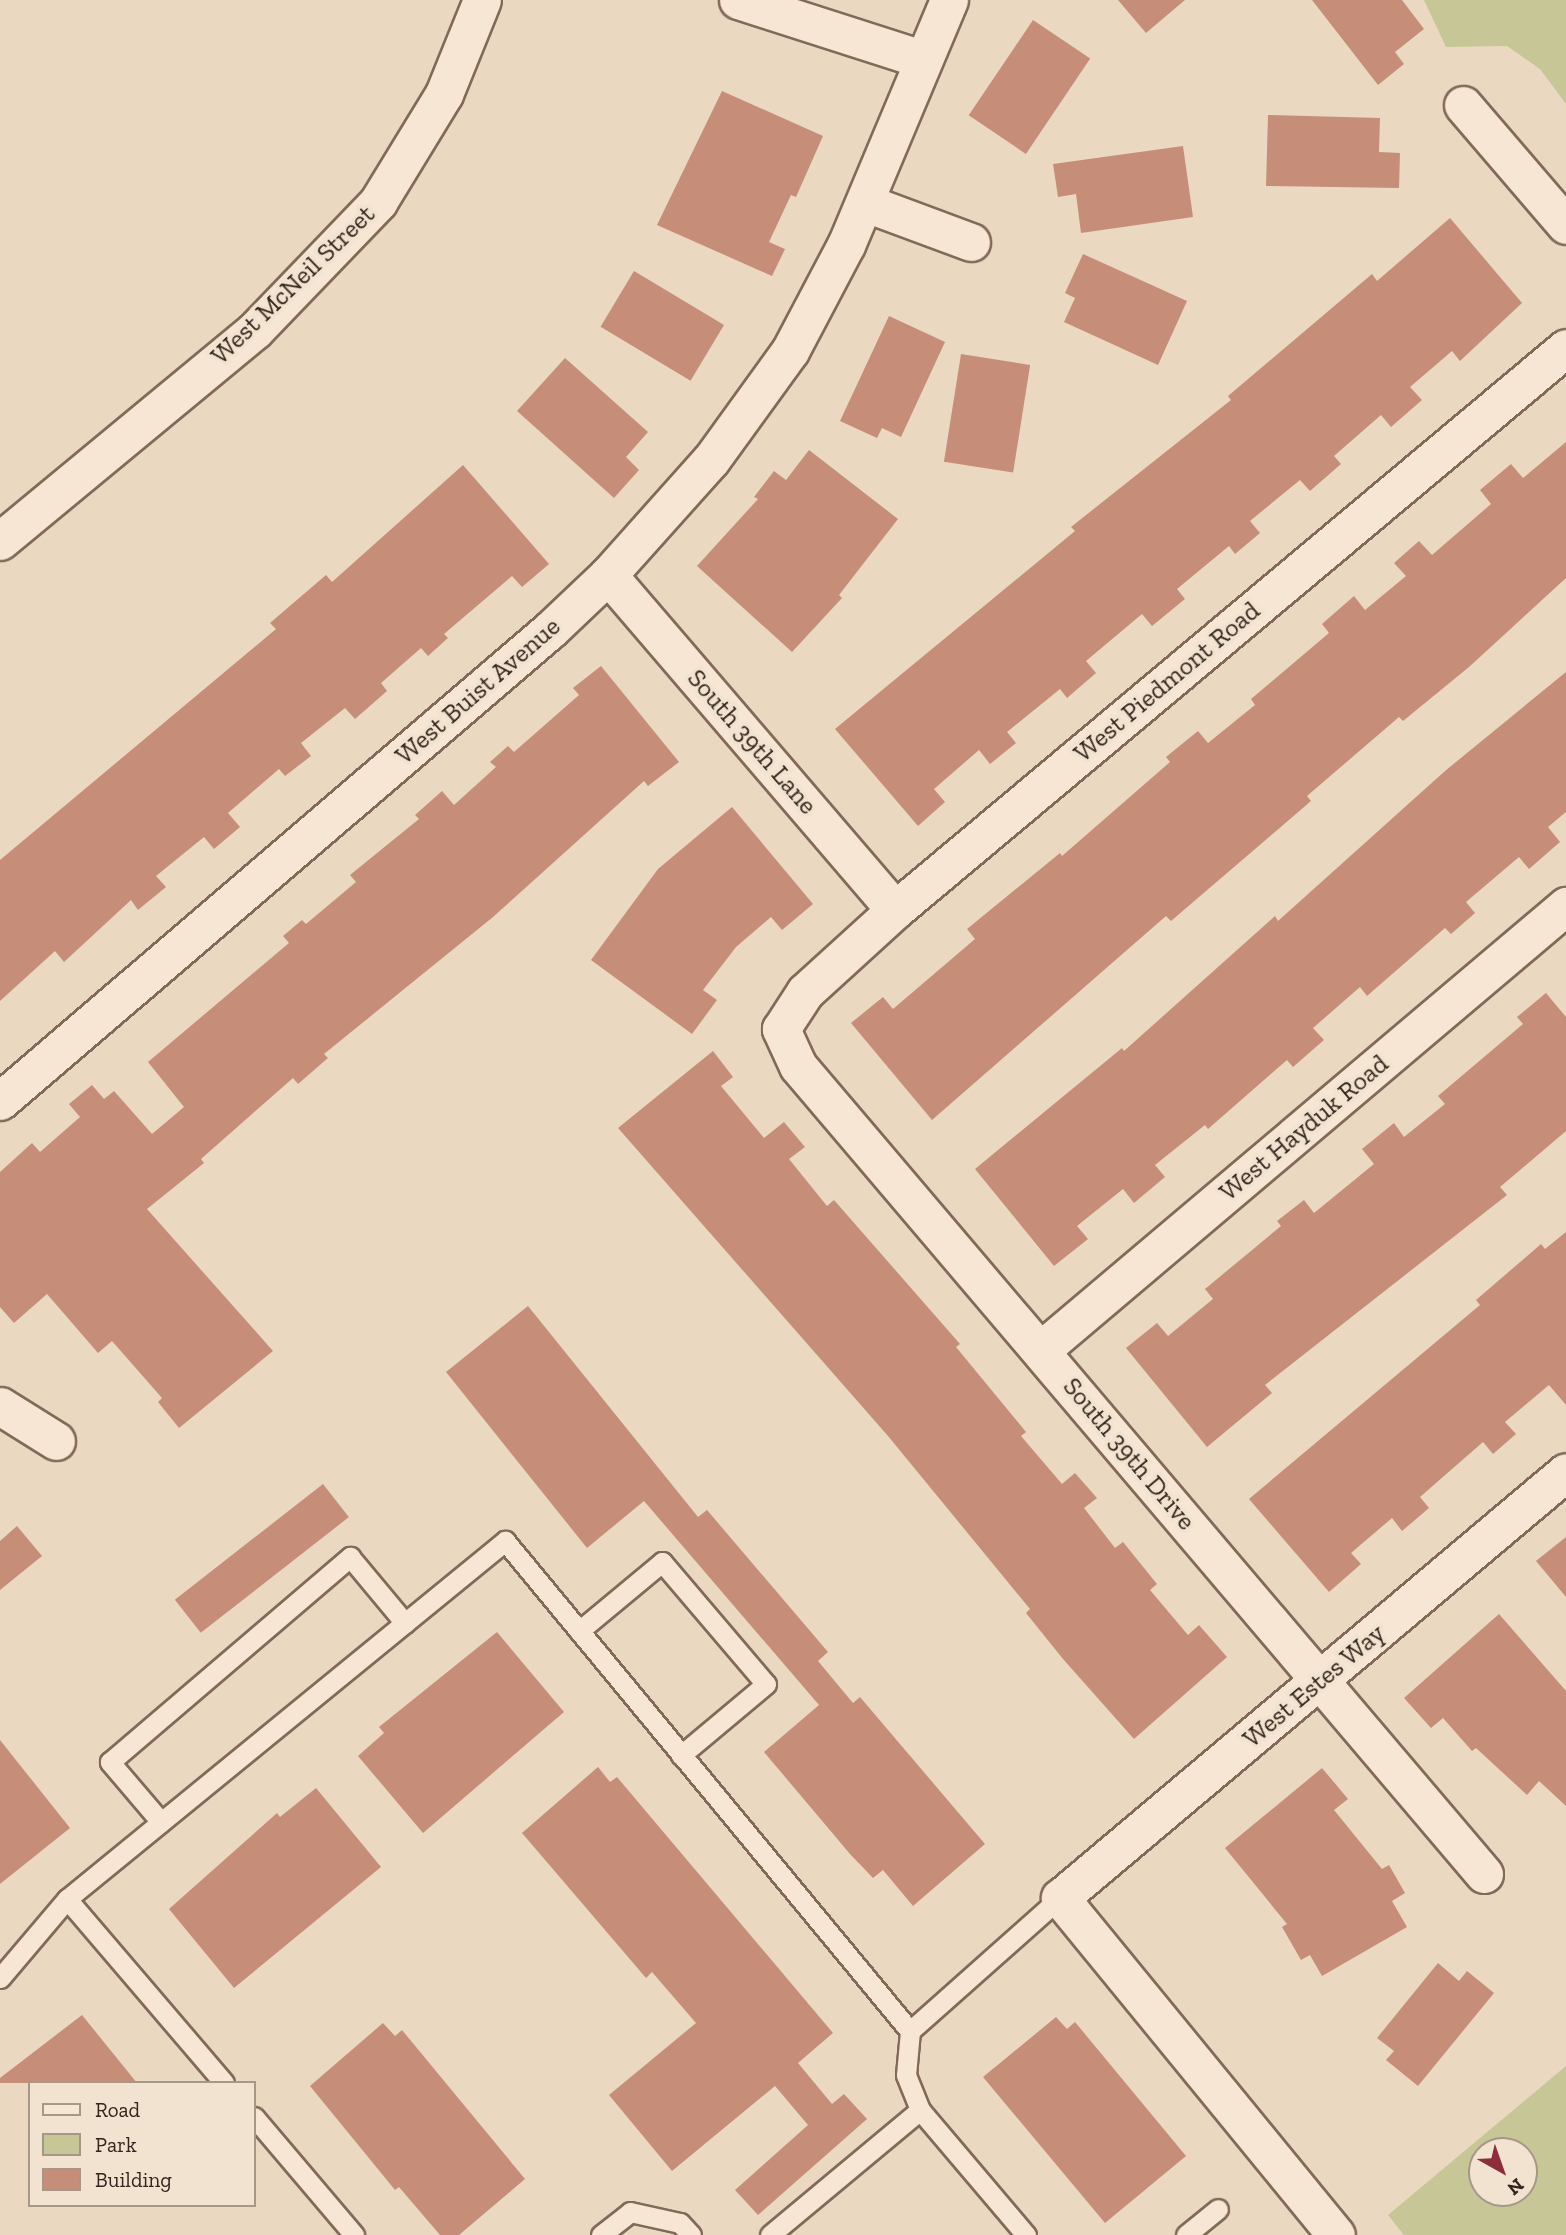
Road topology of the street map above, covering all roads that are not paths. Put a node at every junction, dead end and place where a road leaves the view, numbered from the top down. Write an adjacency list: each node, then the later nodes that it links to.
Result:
1 (482, 0): 10 (street, West McNeil Street)
2 (738, 0): 4 (street)
3 (949, 0): 4 (street, West Buist Avenue)
4 (922, 59): 6 (street, West Buist Avenue)
5 (1464, 105): 7 (street)
6 (866, 203): 8 (street); 11 (street, West Buist Avenue)
7 (1566, 225)
8 (971, 242)
9 (1566, 348): 13 (street, West Piedmont Road)
10 (0, 541)
11 (608, 575): 13 (street, South 39th Lane); 15 (street, West Buist Avenue)
12 (1566, 906): 16 (street, West Hayduk Road)
13 (895, 910): 14 (street, West Piedmont Road)
14 (781, 1029): 16 (street, South 39th Drive)
15 (0, 1101)
16 (1041, 1350): 22 (street, South 39th Drive)
17 (0, 1406): 18 (street)
18 (56, 1441)
19 (1566, 1472): 22 (street, West Estes Way)
20 (405, 1623): 21 (lane); 24 (lane); 24 (lane)
21 (579, 1631): 23 (lane); 23 (lane)
22 (1319, 1682): 25 (street, South 39th Drive); 26 (street, West Estes Way)
23 (681, 1755): 29 (lane)
24 (161, 1822): 27 (lane)
25 (1484, 1874)
26 (1060, 1898): 29 (lane); 40 (street)
27 (67, 1899): 28 (lane); 30 (lane)
28 (0, 1978)
29 (910, 2031): 31 (lane)
30 (222, 2081)
31 (920, 2110): 37 (lane); 38 (lane)
32 (256, 2119): 34 (lane)
33 (1218, 2209): 39 (lane)
34 (354, 2235)
35 (601, 2235): 36 (lane)
36 (691, 2235)
37 (770, 2235)
38 (1026, 2235)
39 (1186, 2235)
40 (1336, 2235)

